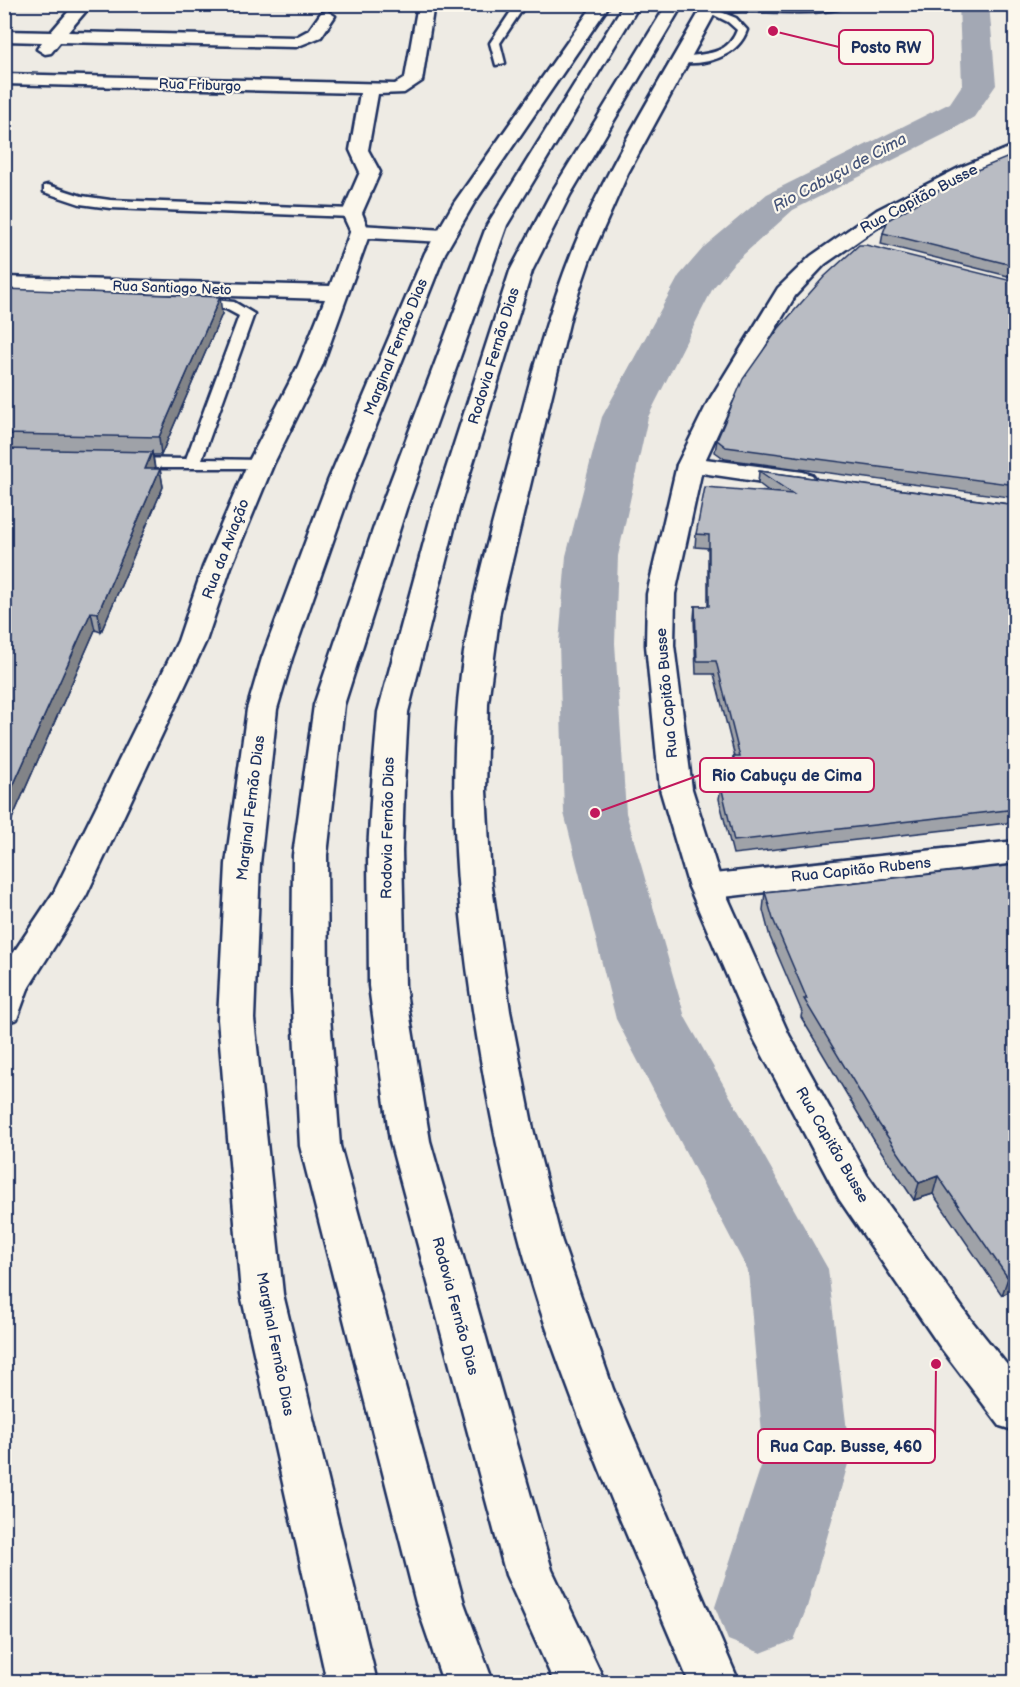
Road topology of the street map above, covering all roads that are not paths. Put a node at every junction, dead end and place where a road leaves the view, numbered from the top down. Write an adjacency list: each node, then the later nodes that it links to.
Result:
1 (84, 4): 11 (main road)
2 (426, 4): 14 (main road, Rua Friburgo)
3 (521, 4): 12 (lane)
4 (602, 4): 19 (main road, Marginal Fernão Dias)
5 (632, 4): 33 (main road)
6 (675, 4): 34 (main road, Rodovia Fernão Dias)
7 (846, 4): 8 (lane)
8 (710, 7): 35 (main road)
9 (327, 16): 11 (main road)
10 (4, 36): 11 (main road)
11 (55, 37): 13 (main road)
12 (500, 63)
13 (11, 79): 14 (main road, Rua Friburgo); 15 (main road)
14 (376, 90): 18 (main road, Rua da Aviação)
15 (4, 96)
16 (1016, 151): 26 (main road, Rua Capitão Busse)
17 (48, 189): 18 (lane)
18 (356, 222): 19 (main road); 21 (main road, Rua da Aviação)
19 (444, 236): 32 (main road, Marginal Fernão Dias)
20 (4, 283): 21 (main road, Rua Santiago Neto)
21 (339, 293): 25 (main road, Rua da Aviação)
22 (4, 296): 24 (lane)
23 (111, 462): 24 (lane)
24 (192, 464): 25 (lane)
25 (260, 465): 30 (main road, Rua da Aviação)
26 (690, 465): 27 (main road); 29 (main road, Rua Capitão Busse)
27 (830, 483)
28 (1016, 852): 29 (main road, Rua Capitão Rubens)
29 (706, 887): 31 (main road, Rua Capitão Busse)
30 (7, 995)
31 (1016, 1410)
32 (352, 1683)
33 (468, 1683)
34 (579, 1683)
35 (714, 1683)

